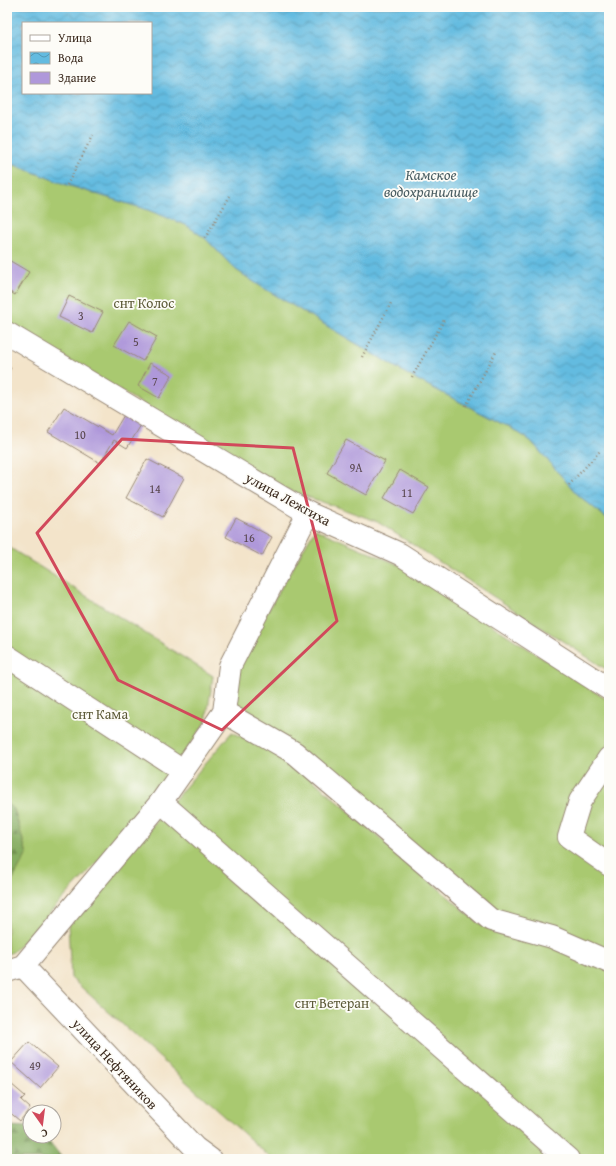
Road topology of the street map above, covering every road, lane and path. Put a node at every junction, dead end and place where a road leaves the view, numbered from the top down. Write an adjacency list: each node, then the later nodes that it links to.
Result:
1 (93, 134): 2 (path)
2 (67, 185)
3 (230, 196): 4 (path)
4 (205, 238)
5 (391, 303): 9 (path)
6 (445, 318): 10 (path)
7 (7, 333): 14 (street, улица Лежгиха)
8 (496, 352): 11 (path)
9 (362, 357)
10 (412, 377)
11 (466, 406)
12 (600, 451): 13 (path)
13 (570, 485)
14 (308, 513): 16 (street, улица Лежгиха); 17 (street)
15 (7, 656): 19 (street)
16 (609, 689)
17 (224, 712): 19 (street); 22 (street)
18 (609, 758): 21 (street)
19 (183, 771): 20 (street)
20 (160, 802): 23 (street); 25 (street)
21 (609, 865)
22 (609, 962)
23 (15, 968): 24 (street, улица Нефтяников)
24 (210, 1159)
25 (568, 1159)

